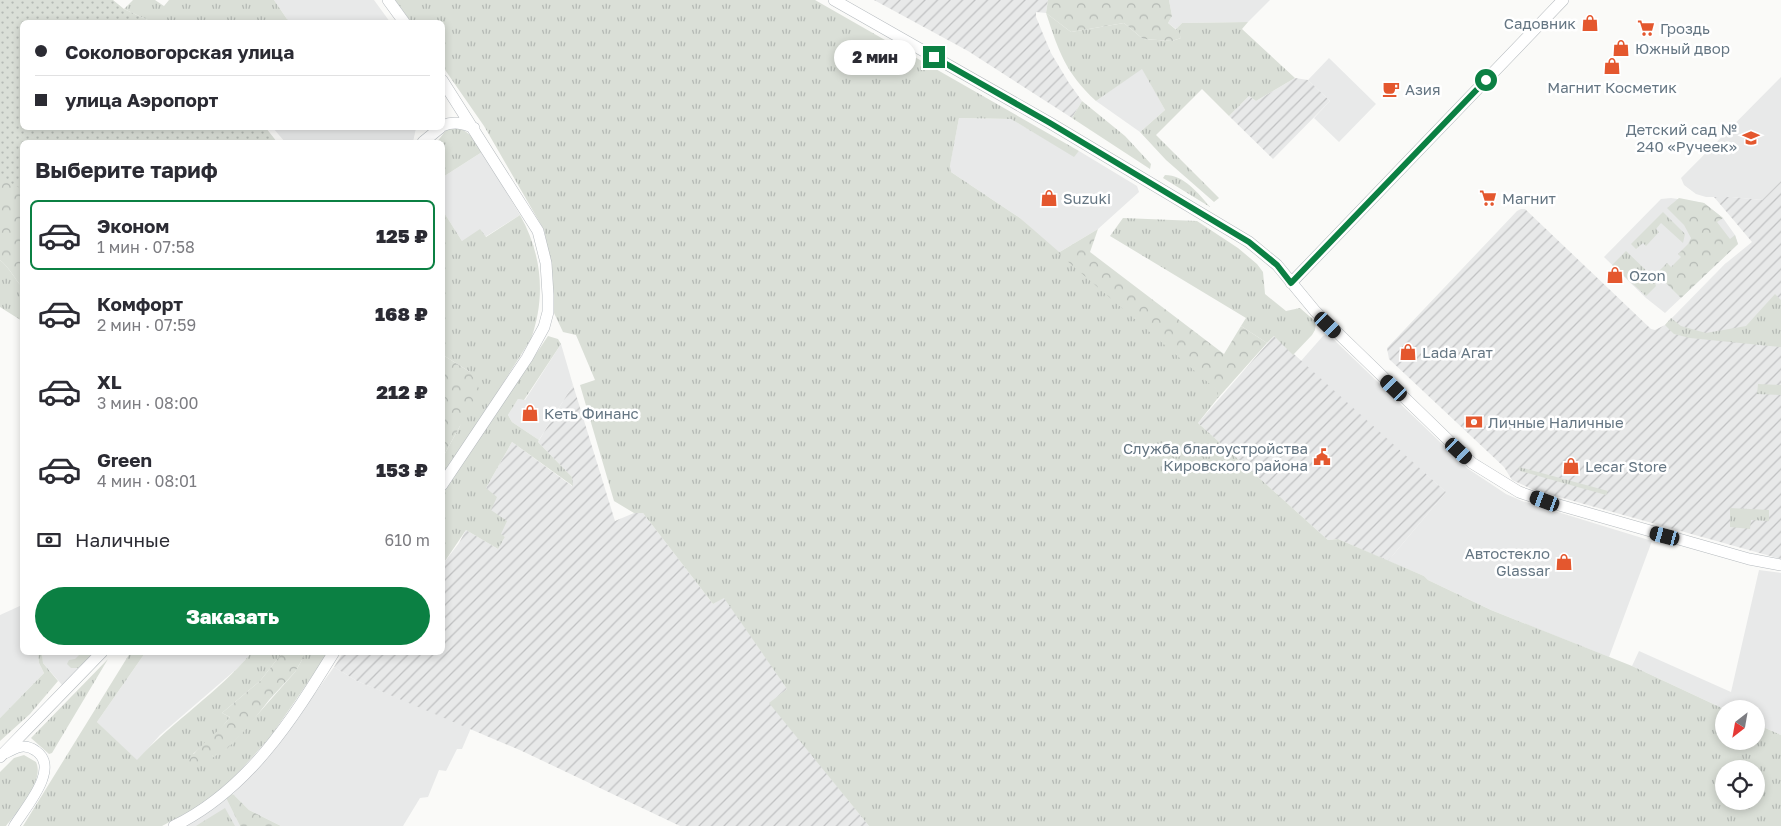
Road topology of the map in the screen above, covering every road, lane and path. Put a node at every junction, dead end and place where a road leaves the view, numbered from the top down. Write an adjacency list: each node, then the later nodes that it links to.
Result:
1 (388, 0): 4 (main road)
2 (834, 0): 8 (main road)
3 (1563, 0): 8 (main road)
4 (403, 20)
5 (445, 84): 7 (main road)
6 (445, 125): 7 (main road)
7 (474, 128): 9 (main road)
8 (1291, 283): 10 (main road)
9 (445, 481)
10 (1781, 564)
11 (99, 655): 13 (main road)
12 (332, 655): 15 (main road)
13 (1, 756): 14 (main road)
14 (14, 826)
15 (174, 826)

